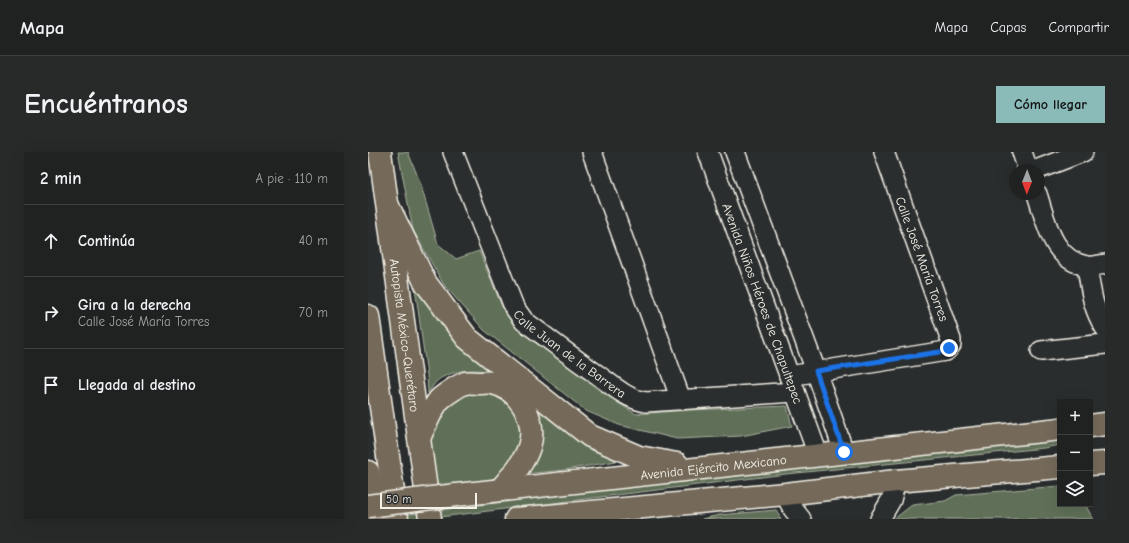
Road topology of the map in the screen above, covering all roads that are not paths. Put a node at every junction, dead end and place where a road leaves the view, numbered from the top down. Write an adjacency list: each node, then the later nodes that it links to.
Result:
1 (380, 152): 14 (main road, Autopista México-Querétaro)
2 (453, 152): 22 (street, Calle Juan de la Barrera)
3 (592, 152): 22 (street)
4 (708, 152): 13 (street, Avenida Niños Héroes de Chapultepec)
5 (735, 152): 11 (street, Avenida Niños Héroes de Chapultepec)
6 (884, 152): 20 (street, Calle José María Torres)
7 (1022, 152): 9 (street)
8 (1083, 152): 10 (street)
9 (1026, 164)
10 (1045, 167)
11 (751, 197): 13 (street); 20 (street, Avenida Niños Héroes de Chapultepec)
12 (1038, 200): 15 (street)
13 (728, 205): 21 (street, Avenida Niños Héroes de Chapultepec)
14 (388, 206): 26 (main road, Autopista México-Querétaro); 32 (main road)
15 (1096, 265): 17 (street)
16 (368, 316): 40 (main road)
17 (1105, 328)
18 (1105, 344): 19 (street)
19 (1041, 351)
20 (816, 371): 21 (street, Calle José María Torres); 27 (street, Avenida Niños Héroes de Chapultepec)
21 (792, 384): 22 (street, Calle Juan de la Barrera); 28 (street, Avenida Niños Héroes de Chapultepec)
22 (681, 400)
23 (1105, 424): 24 (main road)
24 (1093, 426)
25 (1057, 429): 27 (main road, Avenida Ejército Mexicano)
26 (419, 438): 35 (main road); 41 (main road, Autopista México-Querétaro)
27 (844, 452): 28 (main road, Avenida Ejército Mexicano)
28 (818, 455): 32 (main road, Avenida Ejército Mexicano)
29 (1105, 463): 30 (main road)
30 (1093, 464)
31 (1057, 467): 34 (main road)
32 (702, 468): 35 (main road, Avenida Ejército Mexicano)
33 (368, 472): 39 (main road)
34 (896, 481): 36 (main road); 45 (street)
35 (500, 490): 38 (main road, Avenida Ejército Mexicano, bridge)
36 (785, 494): 37 (main road); 44 (street)
37 (701, 501): 42 (main road); 43 (main road)
38 (368, 506)
39 (375, 519)
40 (397, 519)
41 (430, 519)
42 (516, 519)
43 (665, 519)
44 (801, 519)
45 (880, 519)

